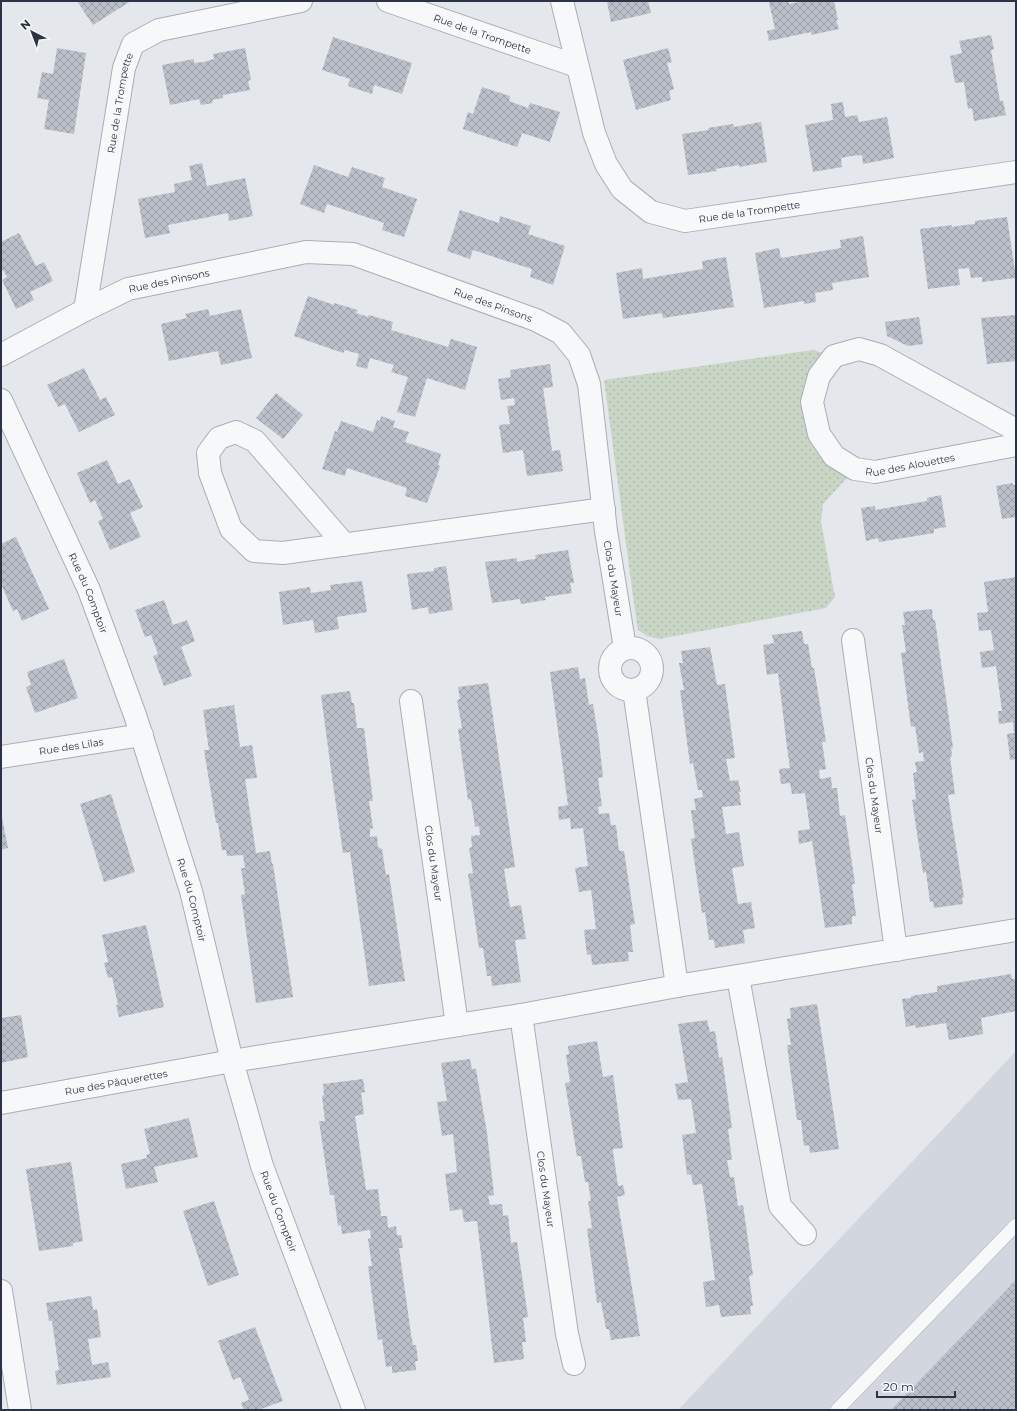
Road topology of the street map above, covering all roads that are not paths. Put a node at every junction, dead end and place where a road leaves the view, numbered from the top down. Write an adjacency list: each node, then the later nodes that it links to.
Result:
1 (301, 1): 6 (street, Rue de la Trompette)
2 (388, 1): 4 (street, Rue de la Trompette)
3 (562, 1): 4 (street, Rue de la Trompette)
4 (577, 66): 5 (street, Rue de la Trompette)
5 (1016, 172)
6 (84, 310): 7 (street, Rue des Pinsons); 11 (street, Rue des Pinsons)
7 (1, 355)
8 (1, 400): 17 (street, Rue du Comptoir)
9 (1016, 430): 10 (street, Rue des Alouettes)
10 (1016, 445)
11 (604, 509): 12 (street); 14 (street, Clos du Mayeur)
12 (345, 545): 12 (street)
13 (853, 640): 20 (street, Clos du Mayeur)
14 (625, 648): 15 (street); 15 (street)
15 (634, 690): 22 (street)
16 (411, 701): 24 (street, Clos du Mayeur)
17 (142, 735): 18 (street, Rue des Lilas); 25 (street, Rue du Comptoir)
18 (1, 757)
19 (1016, 930): 20 (street)
20 (896, 950): 21 (street)
21 (738, 977): 22 (street); 28 (street)
22 (677, 986): 23 (street)
23 (520, 1014): 24 (street); 30 (street, Clos du Mayeur)
24 (457, 1025): 25 (street)
25 (232, 1061): 26 (street, Rue des Pâquerettes); 32 (street, Rue du Comptoir)
26 (1, 1103)
27 (1016, 1225): 33 (lane)
28 (805, 1234)
29 (1, 1291): 31 (street)
30 (574, 1364)
31 (20, 1410)
32 (354, 1410)
33 (837, 1410)

